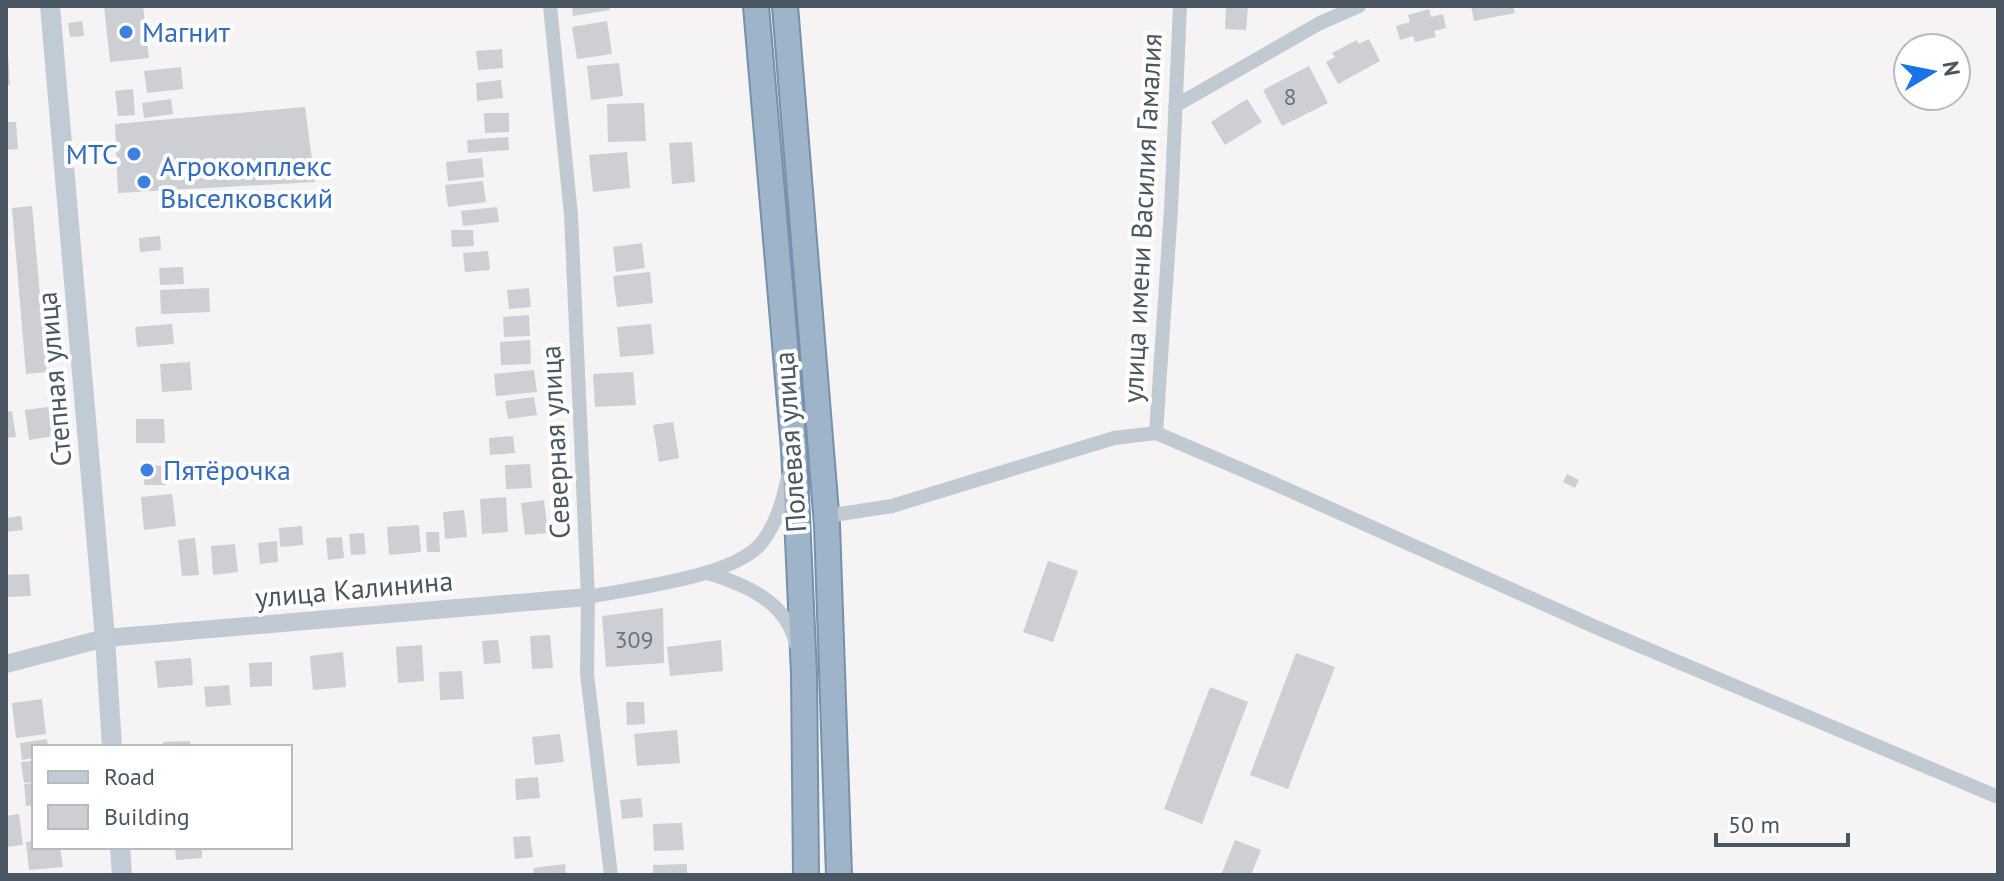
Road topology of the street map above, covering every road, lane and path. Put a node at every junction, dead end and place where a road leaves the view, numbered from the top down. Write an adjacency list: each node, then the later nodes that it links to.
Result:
1 (50, 6): 13 (main road, Степная улица)
2 (550, 6): 12 (street, Северная улица)
3 (756, 6): 9 (highway, Полевая улица)
4 (785, 6): 10 (highway, Полевая улица)
5 (1180, 6): 7 (street, улица имени Василия Гамалия)
6 (1359, 6): 7 (street)
7 (1175, 106): 8 (street, улица имени Василия Гамалия)
8 (1156, 433): 10 (street); 17 (street)
9 (794, 449): 11 (street, улица Калинина); 15 (highway, Полевая улица)
10 (827, 516): 22 (highway, Полевая улица)
11 (708, 573): 12 (street, улица Калинина); 15 (street)
12 (588, 597): 13 (street, улица Калинина); 20 (street, Северная улица)
13 (105, 638): 14 (street, улица Калинина); 16 (main road, Степная улица)
14 (6, 664)
15 (804, 674): 21 (highway, Полевая улица)
16 (112, 745)
17 (1998, 797)
18 (120, 849): 19 (main road)
19 (122, 875)
20 (611, 875)
21 (806, 875)
22 (839, 875)

